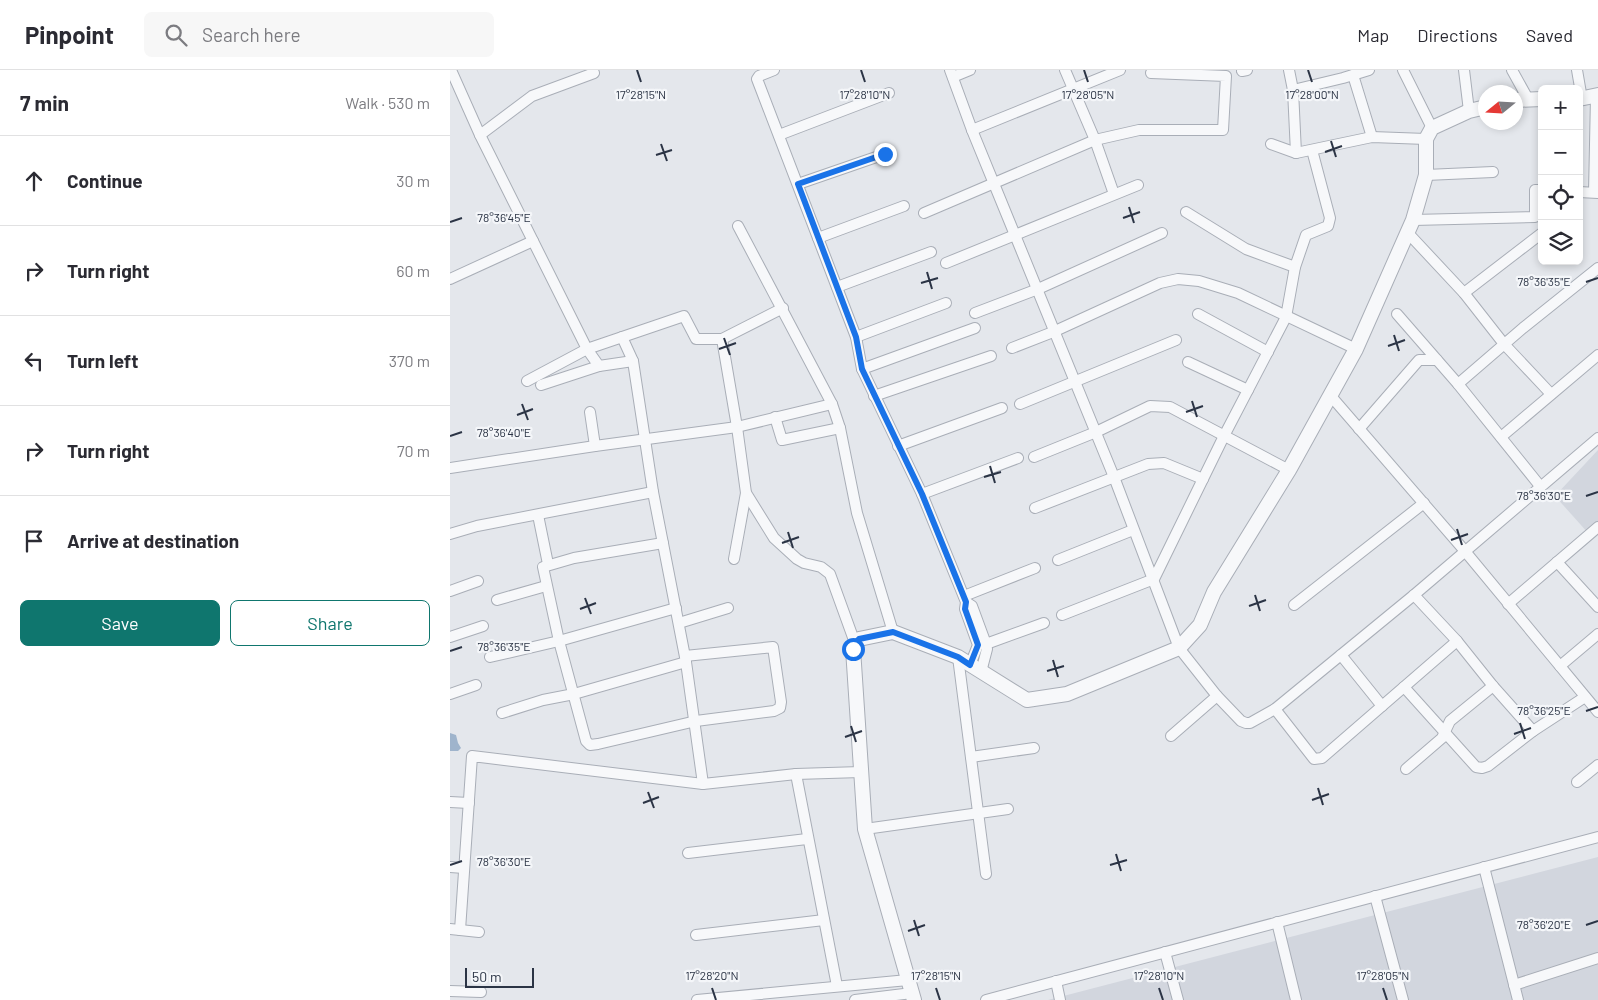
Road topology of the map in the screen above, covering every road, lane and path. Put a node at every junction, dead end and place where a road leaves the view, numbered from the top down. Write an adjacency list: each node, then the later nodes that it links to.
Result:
1 (774, 70): 30 (street)
2 (970, 70): 13 (street)
3 (1065, 70): 19 (street)
4 (1120, 70): 19 (street)
5 (1289, 70): 20 (street)
6 (1369, 70): 17 (street)
7 (1404, 70): 28 (street)
8 (1464, 70): 26 (street)
9 (1512, 70): 24 (street)
10 (1577, 70): 18 (street)
11 (451, 72): 29 (street)
12 (594, 72): 29 (street)
13 (951, 73): 27 (street)
14 (1152, 73): 15 (street)
15 (1226, 73): 32 (street)
16 (1342, 74): 17 (street); 20 (street)
17 (1354, 75): 31 (street)
18 (1579, 85)
19 (1074, 90): 27 (street); 32 (street)
20 (1293, 90): 35 (street)
21 (889, 93): 30 (street)
22 (1597, 96): 23 (street); 44 (street)
23 (1583, 98)
24 (1528, 99)
25 (1478, 109): 26 (street)
26 (1469, 111): 28 (street)
27 (972, 130): 39 (street)
28 (1429, 134): 31 (street); 38 (street)
29 (480, 135): 55 (street)
30 (779, 135): 40 (street)
31 (1372, 137): 34 (street)
32 (1095, 140): 39 (street); 45 (street)
33 (1271, 144): 35 (street)
34 (1312, 150): 35 (street); 58 (street)
35 (1296, 153)
36 (885, 154): 40 (street)
37 (1493, 172): 38 (street)
38 (1426, 175): 50 (street)
39 (995, 183): 47 (street); 51 (street)
40 (798, 184): 54 (street)
41 (1138, 184): 45 (street)
42 (1538, 190): 50 (street)
43 (1583, 192): 44 (street)
44 (1596, 192)
45 (1114, 194): 51 (street)
46 (904, 206): 54 (street)
47 (924, 212)
48 (1186, 212): 58 (street)
49 (738, 226): 65 (street)
50 (1410, 226): 63 (street); 79 (street)
51 (1015, 233): 57 (street); 62 (street)
52 (1162, 233): 62 (street)
53 (1538, 236): 63 (street)
54 (818, 238): 61 (street)
55 (533, 241): 60 (street); 78 (street)
56 (931, 252): 61 (street)
57 (946, 263)
58 (1295, 267): 69 (street)
59 (1598, 268): 76 (street)
60 (450, 279)
61 (837, 287): 73 (street)
62 (1038, 289): 66 (street); 71 (street)
63 (1464, 294): 76 (street)
64 (946, 303): 73 (street)
65 (783, 308): 74 (street); 96 (street)
66 (975, 313)
67 (1198, 314): 80 (street)
68 (1397, 314): 83 (street)
69 (1286, 317): 71 (street); 79 (street); 80 (street)
70 (974, 328): 87 (street)
71 (1054, 332): 77 (street); 89 (street)
72 (622, 337): 74 (street); 78 (street); 84 (street)
73 (856, 337): 87 (street)
74 (722, 339): 101 (street)
75 (1176, 340): 89 (street)
76 (1504, 344): 90 (street); 93 (street)
77 (1012, 348)
78 (587, 349): 86 (street); 88 (street)
79 (1356, 349): 94 (street)
80 (1268, 352): 92 (street)
81 (1598, 355): 93 (street)
82 (991, 356): 95 (street)
83 (1437, 360): 90 (street); 103 (street)
84 (633, 361): 86 (street); 108 (street)
85 (1188, 362): 92 (street)
86 (599, 366): 91 (street)
87 (862, 369): 95 (street)
88 (527, 381)
89 (1075, 382): 97 (street); 104 (street)
90 (1458, 384): 106 (street)
91 (540, 385)
92 (1248, 390): 105 (street)
93 (1551, 394): 106 (street)
94 (1330, 395): 103 (street); 114 (street)
95 (874, 396): 110 (street)
96 (832, 404): 100 (street); 102 (street)
97 (1020, 404)
98 (1002, 408): 110 (street)
99 (590, 412): 109 (street)
100 (776, 418): 101 (street); 102 (street)
101 (737, 427): 108 (street); 119 (street)
102 (840, 428): 150 (street)
103 (1359, 429): 121 (street)
104 (1096, 432): 105 (street); 111 (street); 115 (street)
105 (1224, 436): 114 (street); 116 (street)
106 (1501, 437): 117 (street)
107 (1598, 438): 117 (street)
108 (646, 439): 109 (street); 118 (street)
109 (595, 446): 113 (street)
110 (898, 446): 120 (street)
111 (1034, 457)
112 (1018, 458): 120 (street)
113 (450, 468)
114 (1289, 470): 157 (street)
115 (1114, 477): 116 (street); 122 (street); 125 (street)
116 (1203, 479): 134 (street)
117 (1540, 486): 128 (street)
118 (653, 492): 123 (street); 127 (street)
119 (746, 493): 129 (street); 155 (street)
120 (922, 494): 139 (street)
121 (1424, 503): 128 (street); 142 (street)
122 (1035, 508)
123 (538, 514): 126 (street); 132 (street)
124 (1598, 527): 131 (street)
125 (1133, 530): 130 (street); 134 (street)
126 (450, 534)
127 (663, 543): 132 (street); 144 (street)
128 (1464, 550): 138 (street); 141 (street)
129 (734, 558)
130 (1058, 560)
131 (1557, 562): 141 (street); 143 (street)
132 (548, 564): 136 (street)
133 (1036, 568): 139 (street)
134 (1154, 579): 146 (street); 157 (street)
135 (478, 581): 137 (street)
136 (546, 586): 140 (street); 153 (street)
137 (450, 591)
138 (1414, 595): 154 (street); 158 (street)
139 (965, 599): 156 (street); 163 (street)
140 (497, 600)
141 (1508, 604): 162 (street)
142 (1294, 605)
143 (1598, 607)
144 (676, 608): 147 (street); 153 (street)
145 (728, 608): 147 (street)
146 (1062, 615)
147 (679, 623): 161 (street)
148 (1044, 623): 156 (street)
149 (483, 626): 152 (street)
150 (893, 632): 155 (street); 160 (street)
151 (1598, 634): 162 (street)
152 (450, 637)
153 (559, 641): 159 (street); 168 (street)
154 (1458, 641): 165 (street); 166 (street)
155 (855, 643): 183 (street)
156 (986, 644): 163 (street)
157 (1179, 648): 163 (street); 169 (street)
158 (1341, 655): 171 (street); 172 (street)
159 (490, 657)
160 (958, 657): 163 (street); 180 (street)
161 (686, 659): 168 (street); 175 (street); 175 (street)
162 (1560, 666): 170 (street)
163 (976, 668)
164 (476, 685): 167 (street)
165 (1493, 686): 176 (street); 177 (street)
166 (1404, 687): 171 (street); 177 (street)
167 (450, 694)
168 (574, 694): 174 (street); 175 (street)
169 (1217, 696): 172 (street); 178 (street)
170 (1585, 697): 173 (street); 176 (street)
171 (1382, 706): 172 (street)
172 (1275, 709)
173 (1598, 712)
174 (502, 713)
175 (696, 721): 186 (street)
176 (1533, 731): 177 (street)
177 (1445, 734): 182 (street)
178 (1171, 736)
179 (1034, 748): 180 (street)
180 (971, 757): 190 (street)
181 (1598, 765): 185 (street)
182 (1406, 769)
183 (861, 772): 184 (street); 191 (street)
184 (796, 774): 186 (street); 193 (street)
185 (1577, 782)
186 (704, 784): 188 (street)
187 (450, 802): 188 (street)
188 (469, 803): 196 (street)
189 (1008, 809): 190 (street)
190 (978, 814): 191 (street); 198 (street)
191 (865, 829): 210 (street)
192 (1598, 837): 197 (street)
193 (808, 839): 194 (street); 200 (street)
194 (688, 853)
195 (450, 867): 196 (street)
196 (464, 868): 202 (street)
197 (1484, 868): 199 (street); 208 (street)
198 (986, 874)
199 (1375, 896): 201 (street); 219 (street)
200 (824, 920): 204 (street); 209 (street)
201 (1277, 922): 205 (street); 218 (street)
202 (455, 929): 203 (street)
203 (479, 932)
204 (696, 935)
205 (1166, 952): 207 (street); 217 (street)
206 (1598, 958): 208 (street)
207 (1056, 981): 215 (street); 216 (street)
208 (1514, 985): 220 (street)
209 (837, 986): 210 (street); 213 (street)
210 (911, 991): 214 (street)
211 (481, 992): 212 (street)
212 (451, 994)
213 (697, 1000)
214 (855, 1000)
215 (986, 1000)
216 (1060, 1000)
217 (1178, 1000)
218 (1296, 1000)
219 (1402, 1000)
220 (1518, 1000)

